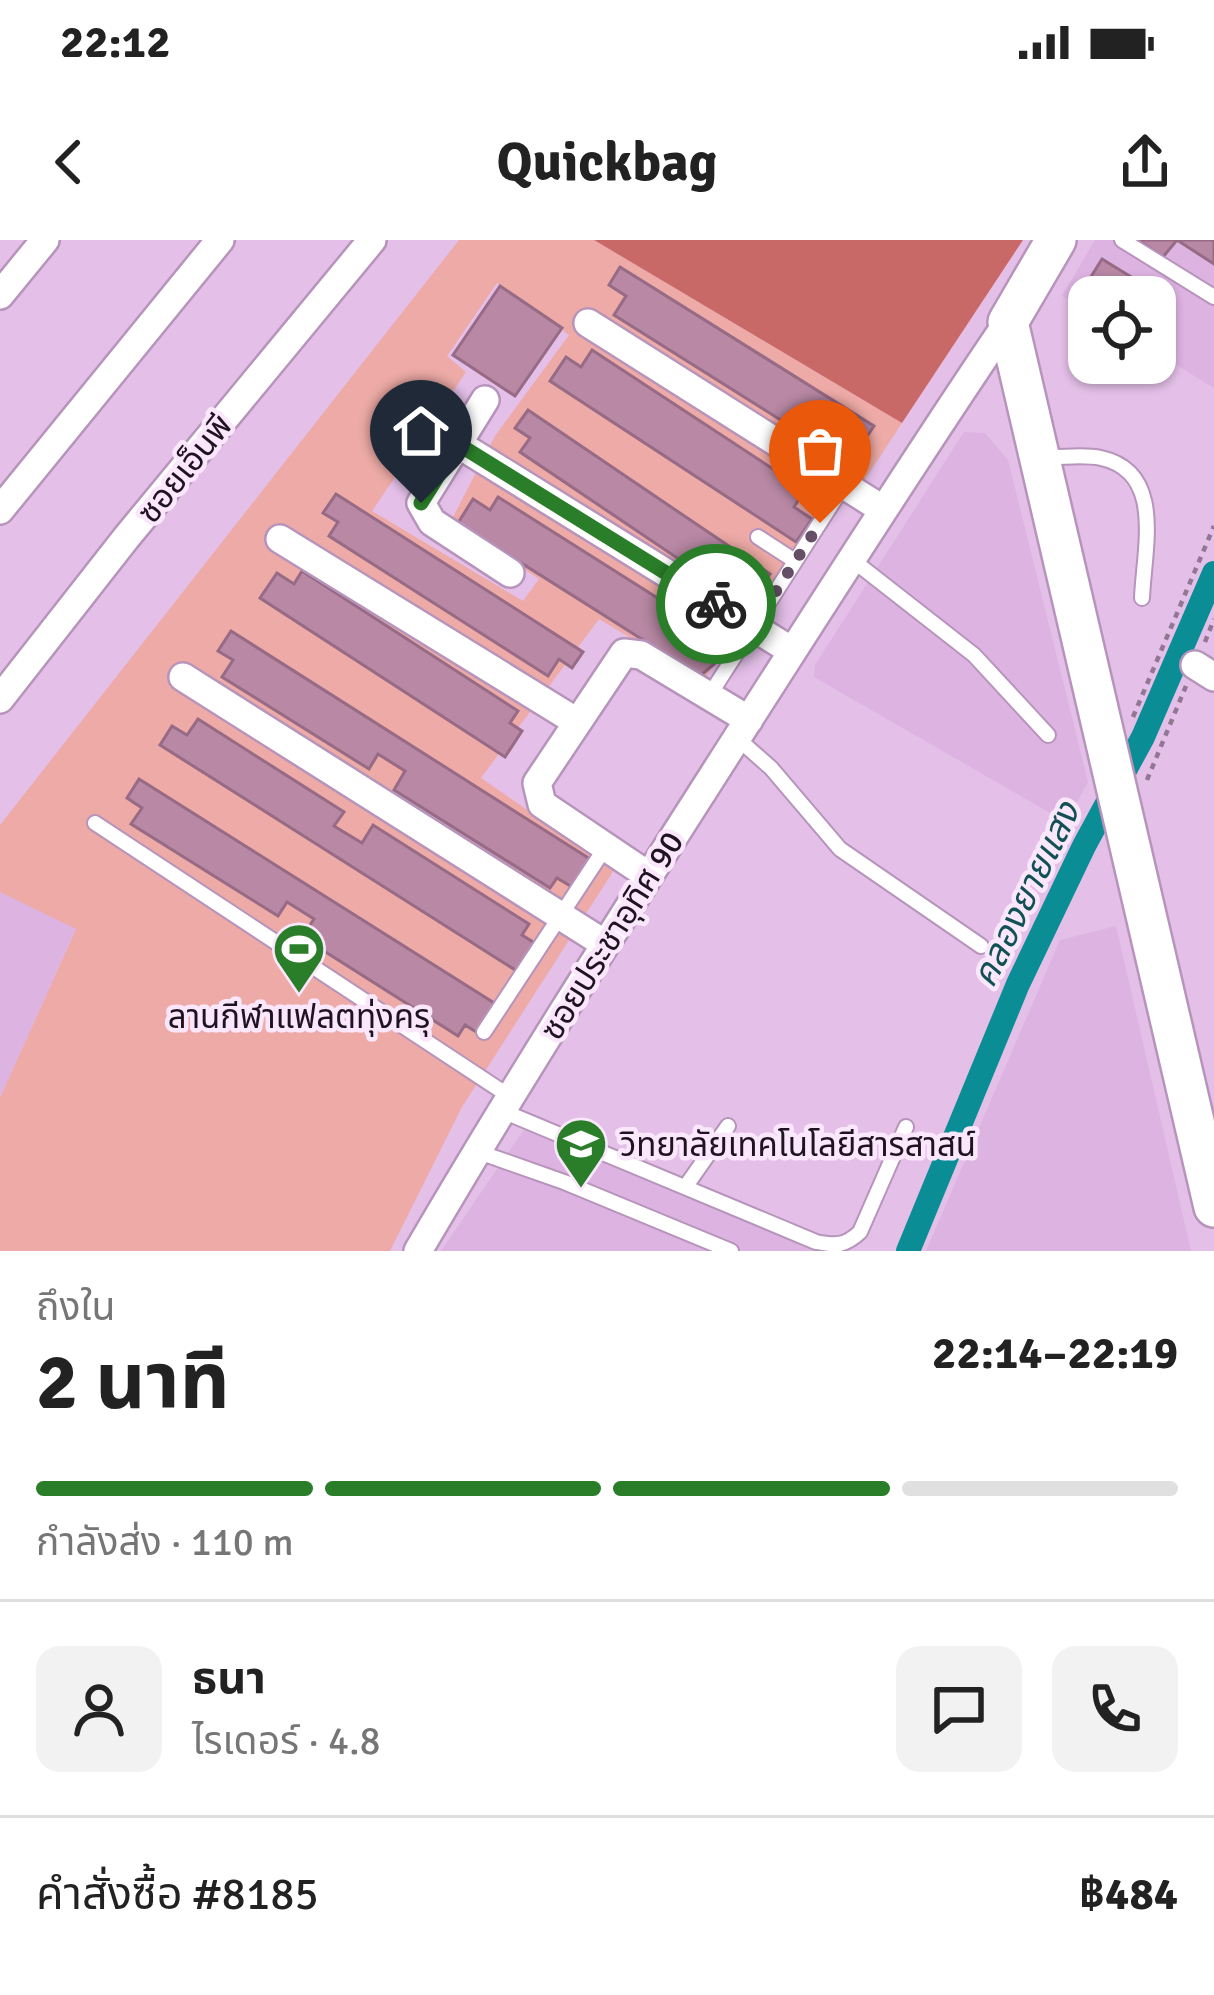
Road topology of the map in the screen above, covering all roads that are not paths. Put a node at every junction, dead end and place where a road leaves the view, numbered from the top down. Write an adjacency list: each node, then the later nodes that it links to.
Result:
1 (45, 240): 6 (street)
2 (220, 240): 15 (street)
3 (372, 240): 26 (street, ซอยเอ็นพี)
4 (1056, 240): 9 (street, ซอยประชาอุทิศ 90)
5 (1122, 240): 7 (lane)
6 (0, 296)
7 (1214, 297)
8 (588, 322): 13 (street)
9 (1007, 322): 12 (street); 14 (street, ซอยประชาอุทิศ 90)
10 (485, 400): 11 (street)
11 (458, 444): 20 (street); 22 (street)
12 (1038, 457): 21 (lane); 42 (street)
13 (844, 485): 14 (street); 19 (lane)
14 (882, 509): 18 (street, ซอยประชาอุทิศ 90)
15 (0, 510)
16 (758, 537): 19 (lane)
17 (280, 539): 27 (street)
18 (850, 558): 23 (street, ซอยประชาอุทิศ 90); 29 (lane)
19 (795, 561): 22 (lane)
20 (510, 573)
21 (1142, 598)
22 (753, 627): 23 (street); 25 (lane)
23 (792, 651): 28 (street, ซอยประชาอุทิศ 90)
24 (183, 676): 33 (street)
25 (709, 696): 27 (street); 28 (street)
26 (0, 699)
27 (577, 722): 31 (street)
28 (743, 729): 32 (street, ซอยประชาอุทิศ 90); 35 (lane)
29 (1048, 734)
30 (95, 823): 37 (lane)
31 (605, 848): 32 (street); 33 (lane)
32 (649, 876): 34 (street, ซอยประชาอุทิศ 90)
33 (560, 916): 34 (street); 36 (lane)
34 (605, 944): 37 (street, ซอยประชาอุทิศ 90)
35 (981, 946)
36 (484, 1032)
37 (505, 1103): 40 (street, ซอยประชาอุทิศ 90); 41 (lane)
38 (728, 1126): 41 (lane)
39 (906, 1127): 41 (lane)
40 (476, 1151): 43 (street, ซอยประชาอุทิศ 90); 44 (lane)
41 (686, 1186)
42 (1214, 1207)
43 (429, 1246)
44 (731, 1251)

